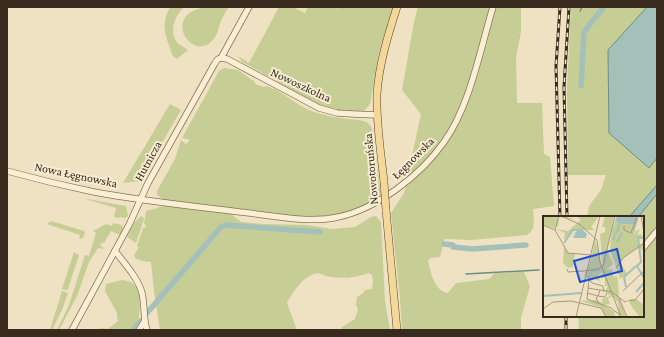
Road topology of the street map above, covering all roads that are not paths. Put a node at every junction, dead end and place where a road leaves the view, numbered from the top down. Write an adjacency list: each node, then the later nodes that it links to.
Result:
1 (249, 7): 4 (street, Hutnicza)
2 (397, 7): 5 (main road, Nowotoruńska)
3 (493, 7): 7 (street, Łęgnowska)
4 (221, 58): 5 (street, Nowoszkolna); 7 (street, Hutnicza)
5 (377, 115): 15 (main road, Nowotoruńska, bridge)
6 (7, 171): 7 (street, Nowa Łęgnowska)
7 (141, 199): 10 (street, Hutnicza)
8 (657, 231): 9 (street)
9 (644, 247)
10 (115, 251): 11 (street); 12 (street, Hutnicza)
11 (144, 322): 13 (street); 14 (street)
12 (72, 330)
13 (139, 330)
14 (148, 330)
15 (397, 330)

